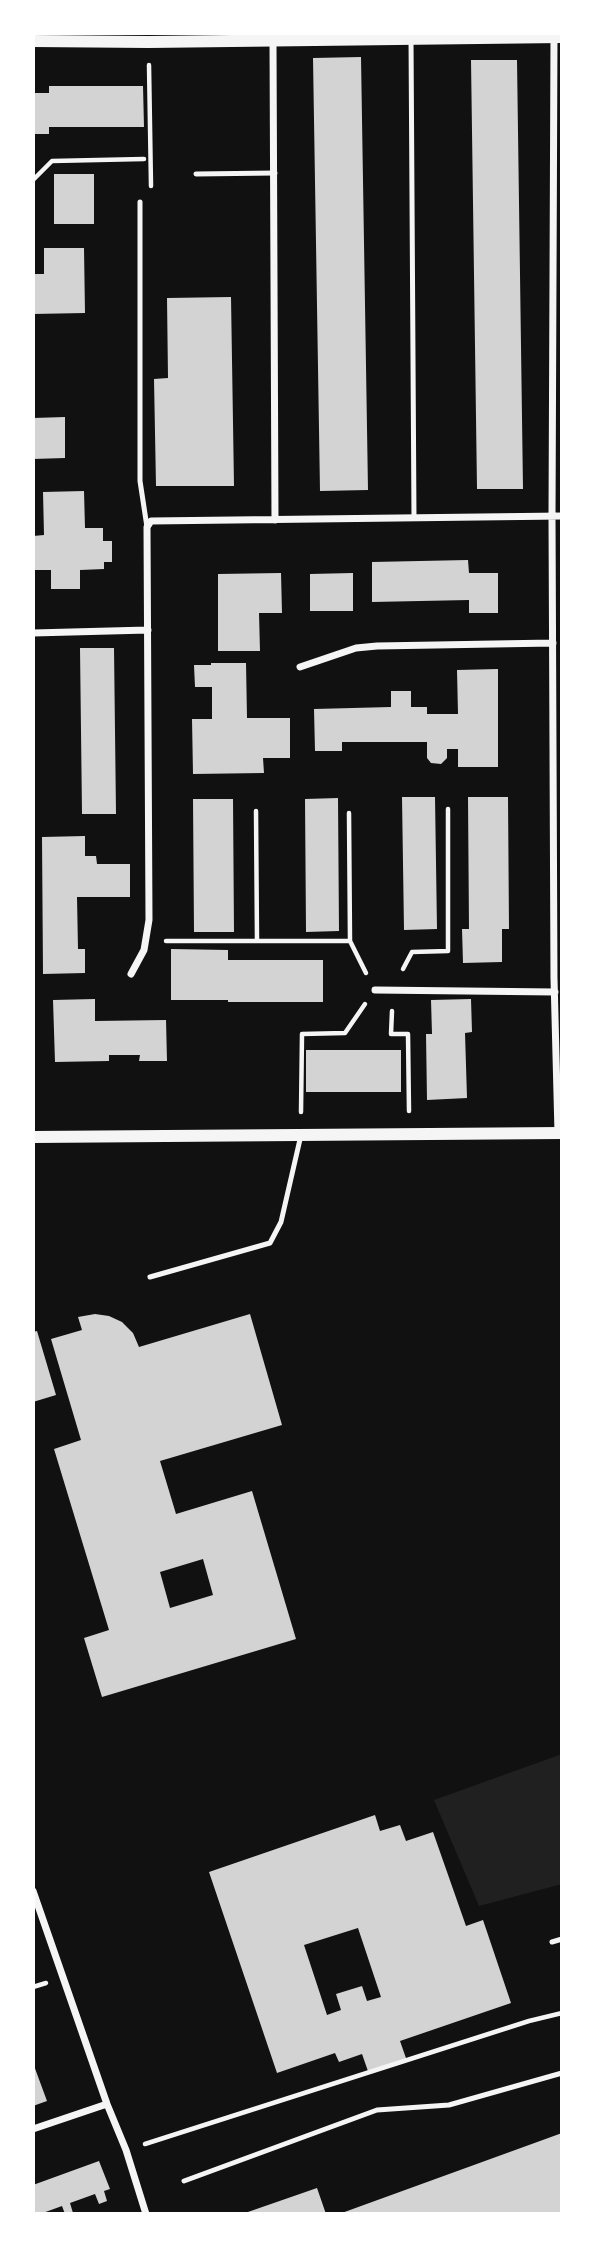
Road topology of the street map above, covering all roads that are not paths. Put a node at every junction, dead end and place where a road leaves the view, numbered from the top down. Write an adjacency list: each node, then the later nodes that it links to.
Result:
1 (484, 35): 2 (street); 3 (street)
2 (557, 35): 9 (street)
3 (411, 38): 5 (street); 11 (lane)
4 (33, 41): 5 (street)
5 (273, 41): 6 (street)
6 (275, 173): 7 (lane); 12 (street)
7 (197, 174)
8 (140, 202): 13 (lane)
9 (552, 516): 10 (street); 11 (street); 16 (street)
10 (562, 516)
11 (414, 518): 12 (street)
12 (275, 520): 13 (street)
13 (147, 527): 14 (street)
14 (148, 630): 15 (street); 18 (street)
15 (33, 633)
16 (553, 643): 17 (street); 19 (street)
17 (300, 667)
18 (131, 974)
19 (558, 978): 21 (street)
20 (375, 990): 21 (street)
21 (555, 992): 22 (street)
22 (560, 1133): 23 (street)
23 (301, 1135): 24 (street); 25 (lane)
24 (33, 1138)
25 (150, 1277)
26 (33, 1891): 30 (street)
27 (562, 1938): 28 (lane)
28 (552, 1942)
29 (562, 2073): 32 (lane)
30 (107, 2104): 31 (street); 33 (street)
31 (33, 2129)
32 (184, 2181)
33 (146, 2214)

